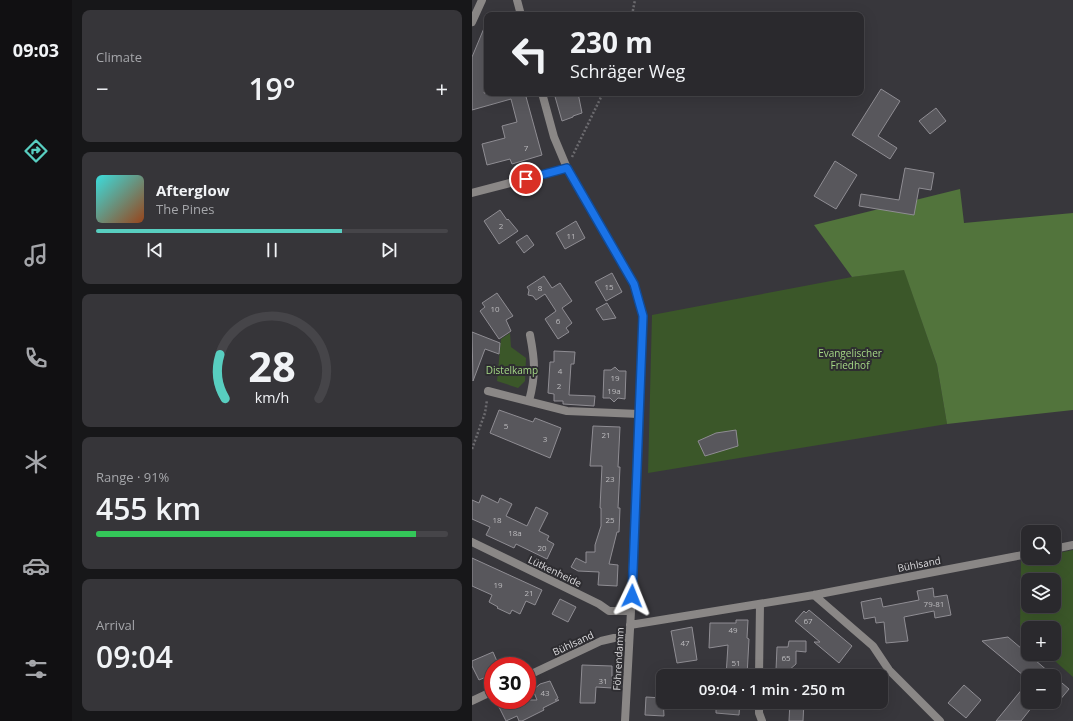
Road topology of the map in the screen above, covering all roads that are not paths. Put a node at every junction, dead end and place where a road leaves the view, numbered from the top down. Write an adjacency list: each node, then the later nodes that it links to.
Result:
1 (482, 0): 4 (street)
2 (517, 0): 3 (street)
3 (520, 12)
4 (472, 22)
5 (543, 96): 6 (street, Föhrendamm)
6 (567, 168): 7 (street); 11 (street, Föhrendamm)
7 (472, 193)
8 (530, 335): 10 (street)
9 (488, 391): 10 (street)
10 (529, 401): 11 (street)
11 (639, 414): 18 (street, Föhrendamm)
12 (472, 542): 18 (street, Lütkenheide)
13 (1073, 545): 14 (street)
14 (1061, 548)
15 (1021, 555): 16 (street, Bühlsand)
16 (814, 595): 17 (street, Bühlsand); 28 (street)
17 (760, 604): 19 (street, Bühlsand); 21 (street)
18 (631, 611): 19 (street, Föhrendamm)
19 (630, 625): 20 (street, Föhrendamm)
20 (629, 638): 22 (street, Bühlsand); 26 (street, Föhrendamm)
21 (760, 669)
22 (536, 672)
23 (484, 695): 24 (street)
24 (472, 701)
25 (759, 709): 27 (street)
26 (625, 721)
27 (762, 721)
28 (940, 721)

